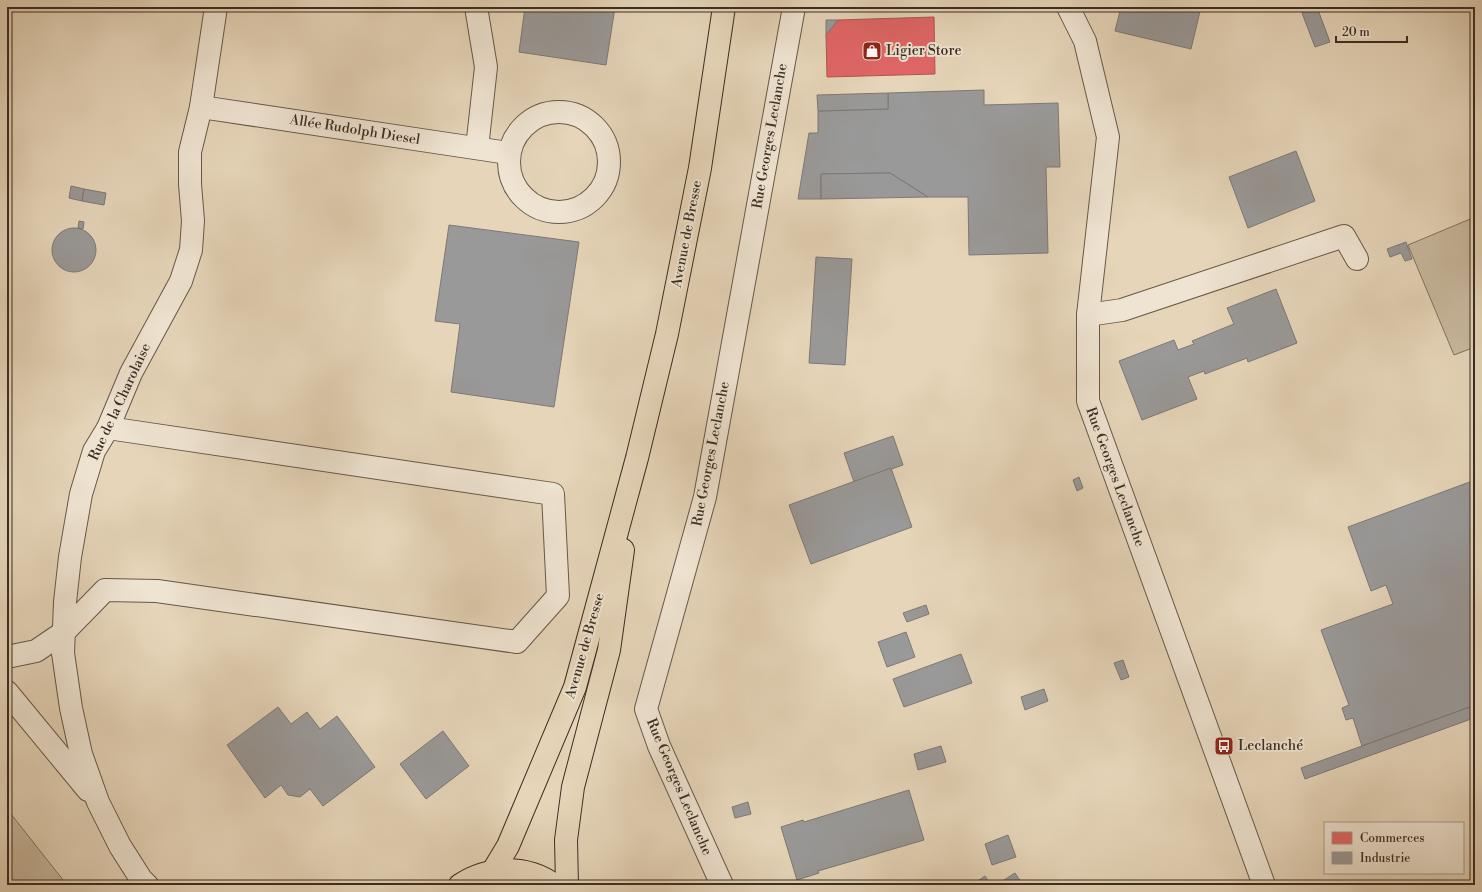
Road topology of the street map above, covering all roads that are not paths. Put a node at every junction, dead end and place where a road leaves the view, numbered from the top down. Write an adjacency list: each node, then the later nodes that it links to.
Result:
1 (216, 7): 6 (street, Rue de la Charolaise)
2 (476, 7): 7 (street)
3 (724, 7): 12 (main road, Avenue de Bresse)
4 (794, 7): 22 (street, Rue Georges Leclanche)
5 (1068, 7): 10 (street, Rue Georges Leclanche)
6 (201, 107): 7 (street, Allée Rudolph Diesel); 11 (street, Rue de la Charolaise)
7 (477, 148): 8 (street, Allée Rudolph Diesel)
8 (508, 153): 8 (street)
9 (1357, 259): 10 (street)
10 (1088, 315): 23 (street, Rue Georges Leclanche)
11 (108, 428): 13 (street, Rue de la Charolaise); 13 (street)
12 (636, 458): 17 (main road, Avenue de Bresse); 21 (main road, Avenue de Bresse)
13 (64, 632): 14 (street); 16 (street, Rue de la Charolaise)
14 (7, 657)
15 (7, 692): 16 (street)
16 (98, 802): 18 (street, Rue de la Charolaise)
17 (493, 871): 19 (main road); 20 (main road)
18 (148, 885)
19 (460, 885)
20 (554, 885)
21 (567, 885)
22 (722, 885)
23 (1264, 885)

